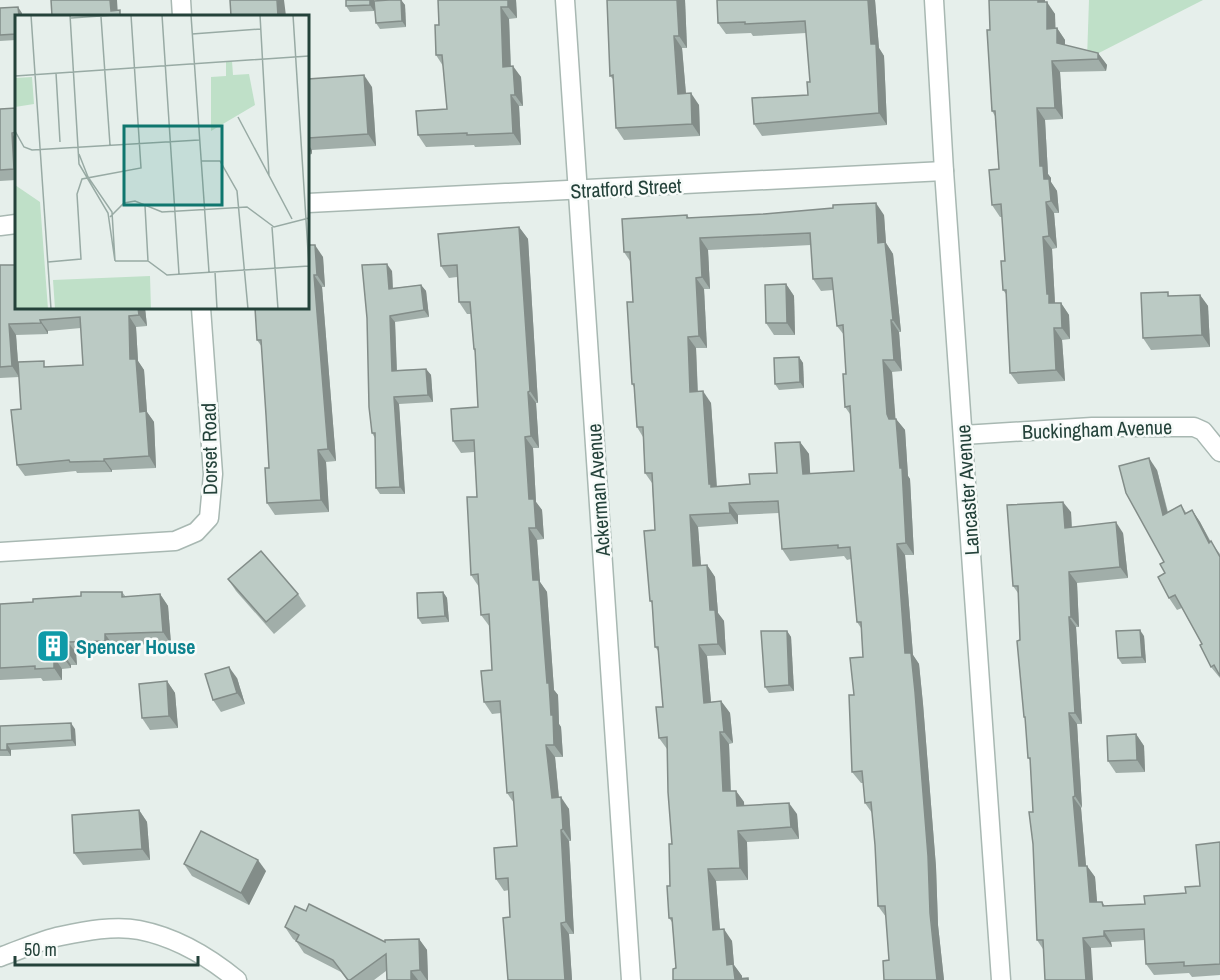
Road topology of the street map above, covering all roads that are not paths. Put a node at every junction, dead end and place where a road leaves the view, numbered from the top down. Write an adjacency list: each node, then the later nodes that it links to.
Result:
1 (181, 0): 4 (street)
2 (565, 0): 6 (street, Ackerman Avenue)
3 (934, 0): 5 (street, Lancaster Avenue)
4 (182, 15)
5 (944, 171): 6 (street, Stratford Street); 11 (street, Lancaster Avenue)
6 (579, 191): 7 (street, Stratford Street); 16 (street, Ackerman Avenue)
7 (309, 203)
8 (15, 224): 9 (street)
9 (0, 226)
10 (201, 309): 13 (street, Dorset Road)
11 (963, 435): 12 (street, Buckingham Avenue); 17 (street, Lancaster Avenue)
12 (1220, 452)
13 (0, 552)
14 (0, 957): 15 (street)
15 (237, 980)
16 (631, 980)
17 (1001, 980)

